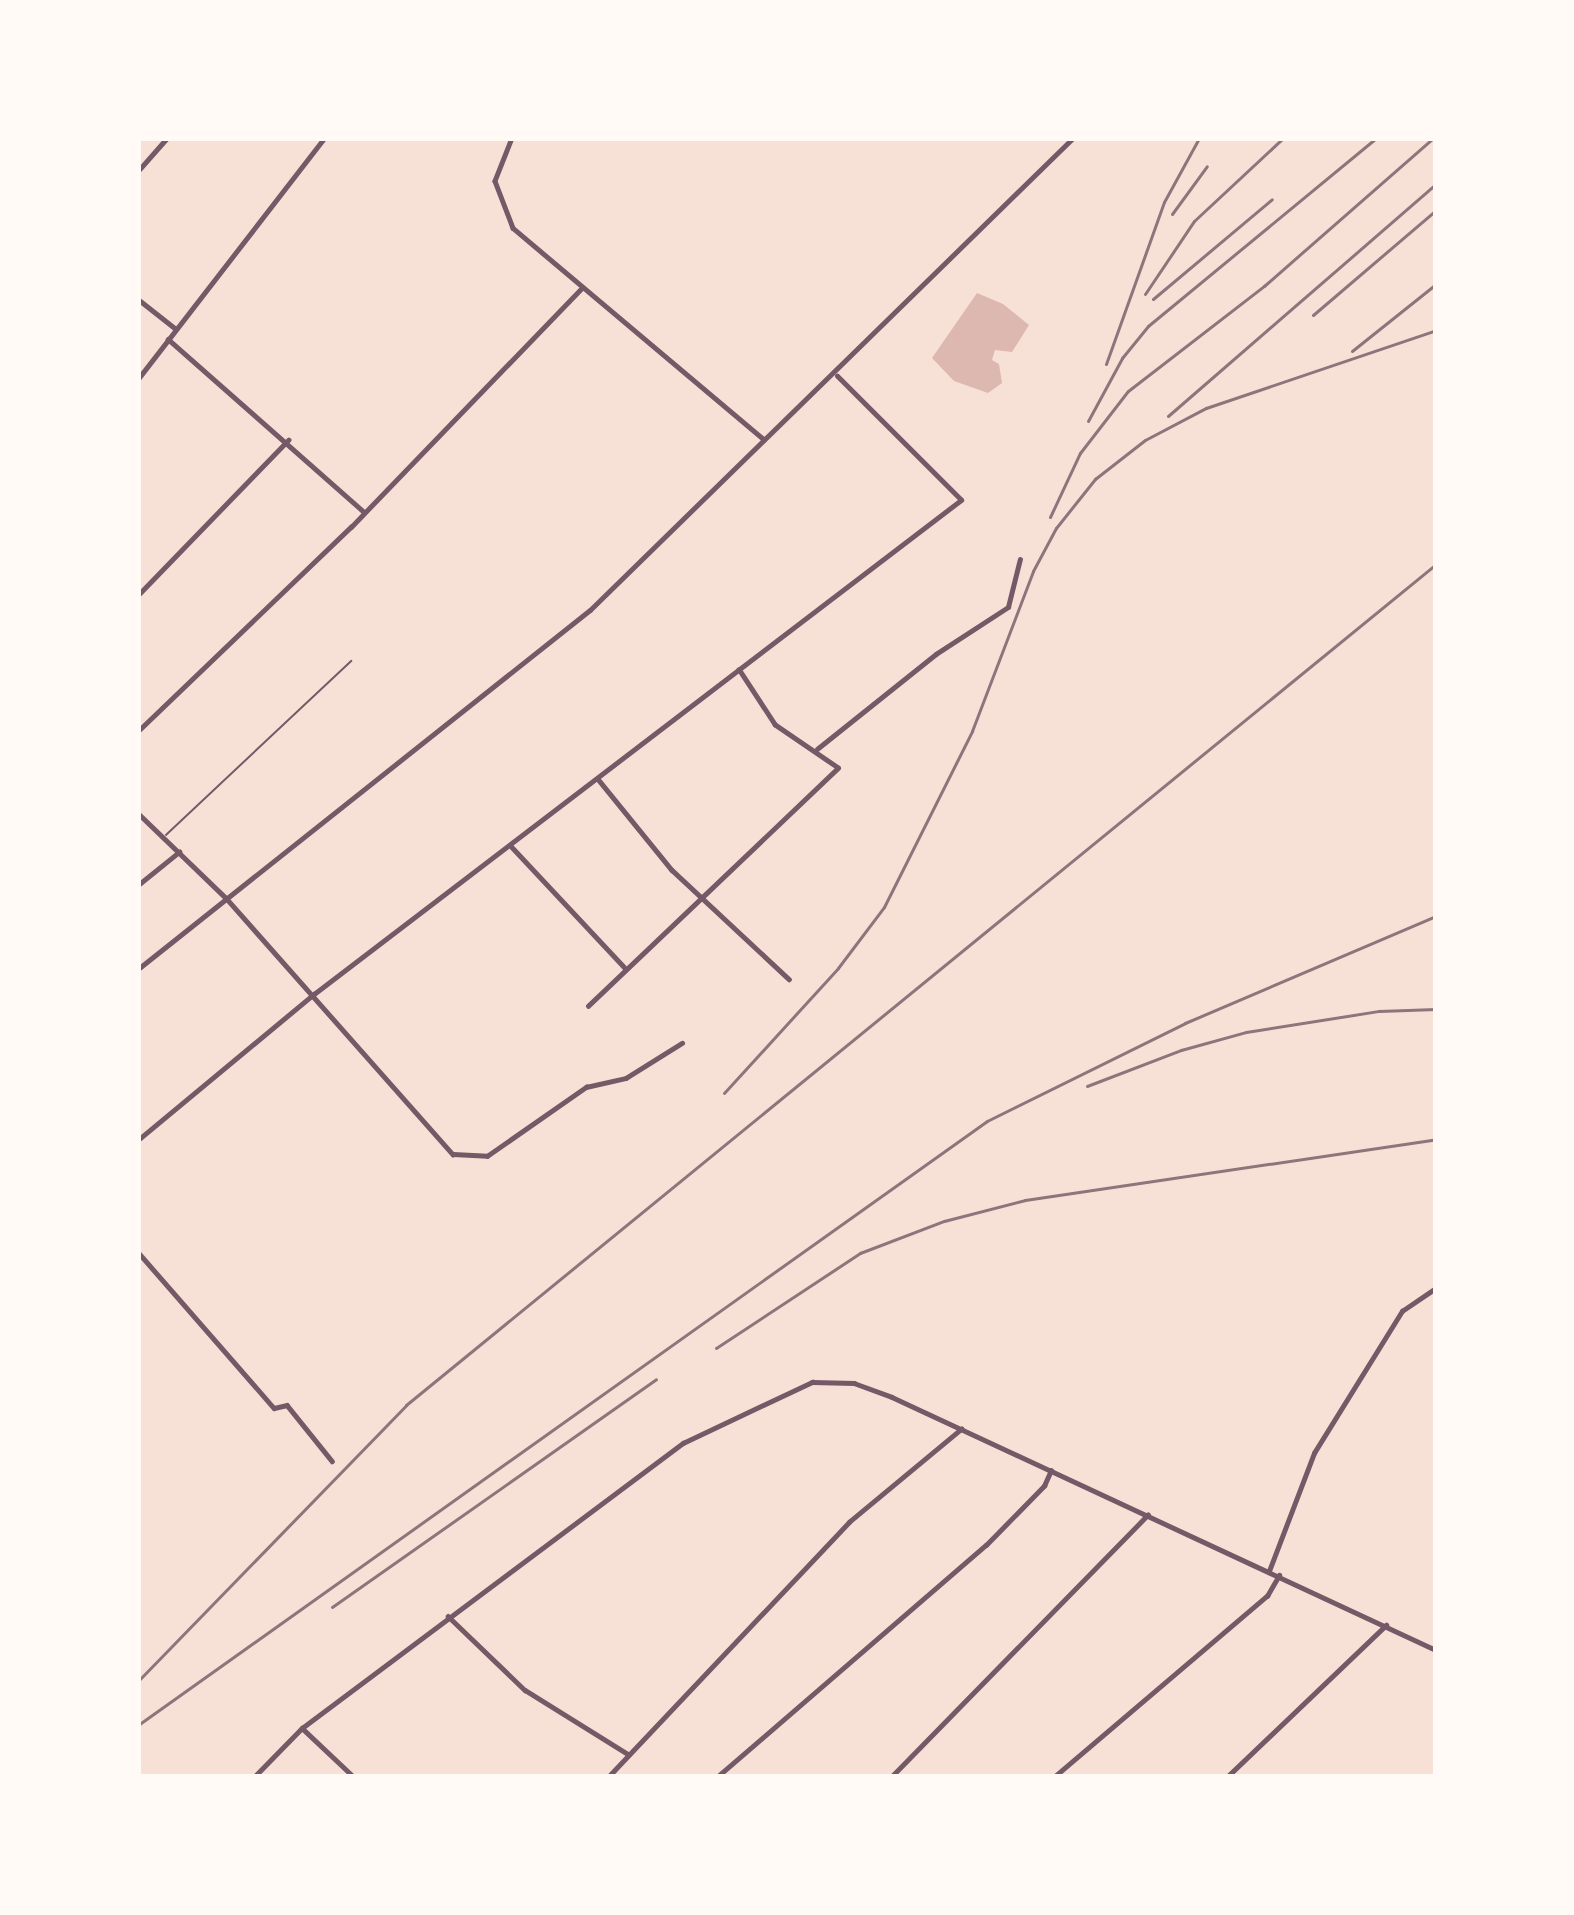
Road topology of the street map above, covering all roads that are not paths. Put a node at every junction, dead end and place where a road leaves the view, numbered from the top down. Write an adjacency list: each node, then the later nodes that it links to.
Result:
1 (167, 138): 5 (street)
2 (323, 138): 8 (street)
3 (512, 138): 6 (street)
4 (1073, 138): 10 (street)
5 (138, 171)
6 (582, 288): 13 (street); 14 (street)
7 (138, 299): 8 (street)
8 (176, 329): 9 (street)
9 (168, 339): 11 (street); 12 (street)
10 (836, 375): 13 (street); 18 (street)
11 (138, 379)
12 (288, 440): 14 (street); 16 (street)
13 (766, 441): 28 (street)
14 (363, 512): 19 (street)
15 (1020, 559): 20 (street)
16 (138, 595)
17 (351, 661): 23 (lane)
18 (740, 670): 20 (street); 21 (street)
19 (138, 731)
20 (816, 750): 27 (street)
21 (598, 779): 24 (street); 27 (street)
22 (138, 813): 23 (street)
23 (163, 838): 25 (street)
24 (511, 846): 30 (street); 32 (street)
25 (179, 852): 26 (street); 28 (street)
26 (138, 886)
27 (702, 898): 30 (street); 31 (street)
28 (227, 899): 29 (street); 32 (street)
29 (138, 969)
30 (626, 969): 33 (street)
31 (789, 979)
32 (314, 994): 34 (street); 35 (street)
33 (588, 1006)
34 (682, 1043)
35 (138, 1140)
36 (138, 1252): 39 (street)
37 (1436, 1288): 42 (street)
38 (961, 1429): 40 (street); 44 (street); 48 (street)
39 (332, 1461)
40 (1051, 1470): 41 (street); 52 (street)
41 (1148, 1515): 42 (street); 53 (street)
42 (1269, 1571): 43 (street)
43 (1279, 1575): 45 (street); 54 (street)
44 (448, 1616): 47 (street); 48 (street)
45 (1386, 1625): 46 (street); 55 (street)
46 (1436, 1650)
47 (302, 1728): 49 (street); 50 (street)
48 (629, 1755): 51 (street)
49 (254, 1777)
50 (354, 1777)
51 (608, 1777)
52 (717, 1777)
53 (892, 1777)
54 (1054, 1777)
55 (1227, 1777)

